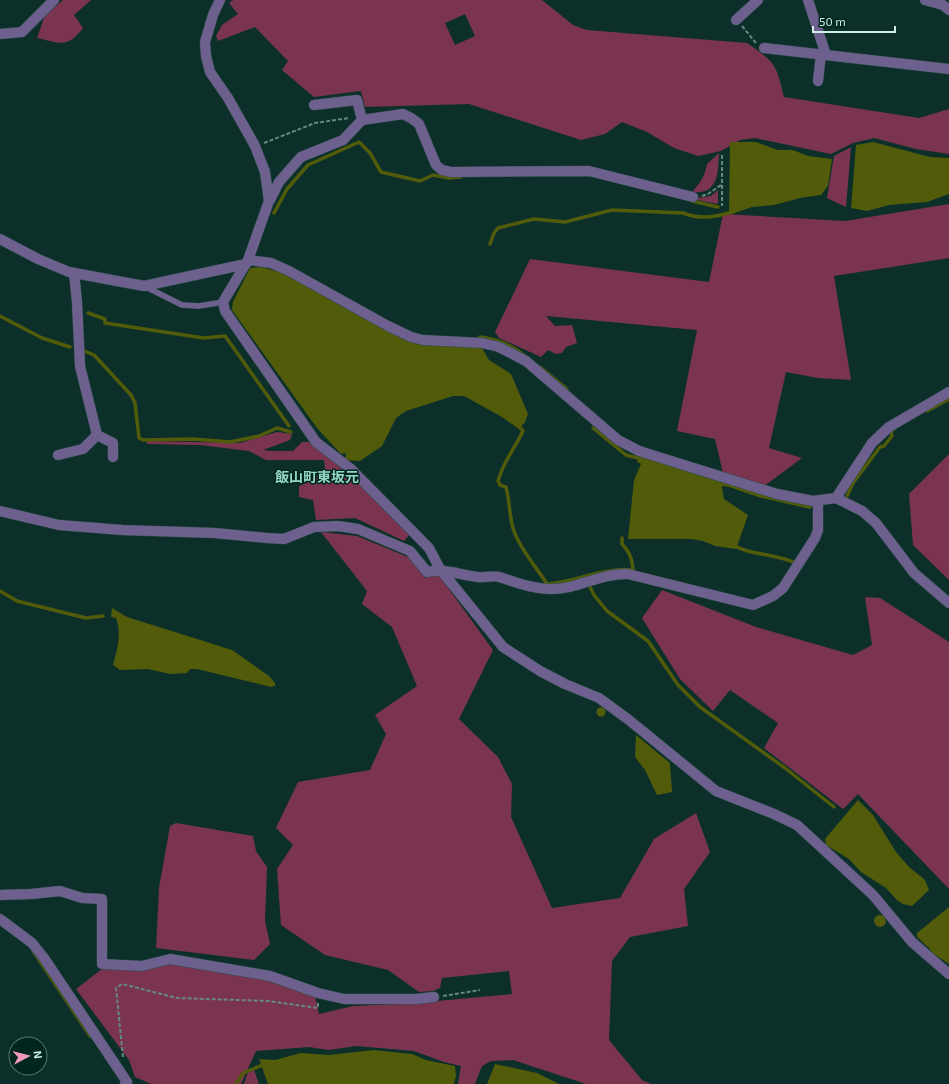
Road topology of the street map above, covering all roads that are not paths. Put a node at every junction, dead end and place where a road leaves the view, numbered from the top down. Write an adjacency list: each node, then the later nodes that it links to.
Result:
1 (54, 0): 8 (street)
2 (220, 0): 16 (street)
3 (758, 0): 7 (street)
4 (808, 0): 10 (street)
5 (925, 0): 6 (street)
6 (949, 10)
7 (736, 20)
8 (0, 34)
9 (764, 48): 10 (street)
10 (824, 55): 11 (street); 12 (street)
11 (949, 69)
12 (818, 81)
13 (314, 105): 14 (street)
14 (361, 118): 15 (street); 16 (street)
15 (693, 197)
16 (269, 201): 18 (street)
17 (0, 239): 19 (street)
18 (247, 262): 20 (street); 21 (street); 27 (street)
19 (74, 273): 20 (street); 23 (street)
20 (144, 286): 21 (lane)
21 (223, 302): 29 (street)
22 (949, 392): 26 (street)
23 (97, 435): 24 (street); 25 (street)
24 (58, 455)
25 (113, 457)
26 (836, 498): 27 (street); 30 (street)
27 (818, 500): 29 (street)
28 (0, 511): 29 (street)
29 (440, 569): 33 (street)
30 (949, 603)
31 (0, 895): 34 (street)
32 (0, 919): 35 (street)
33 (949, 974)
34 (434, 997)
35 (125, 1084)

